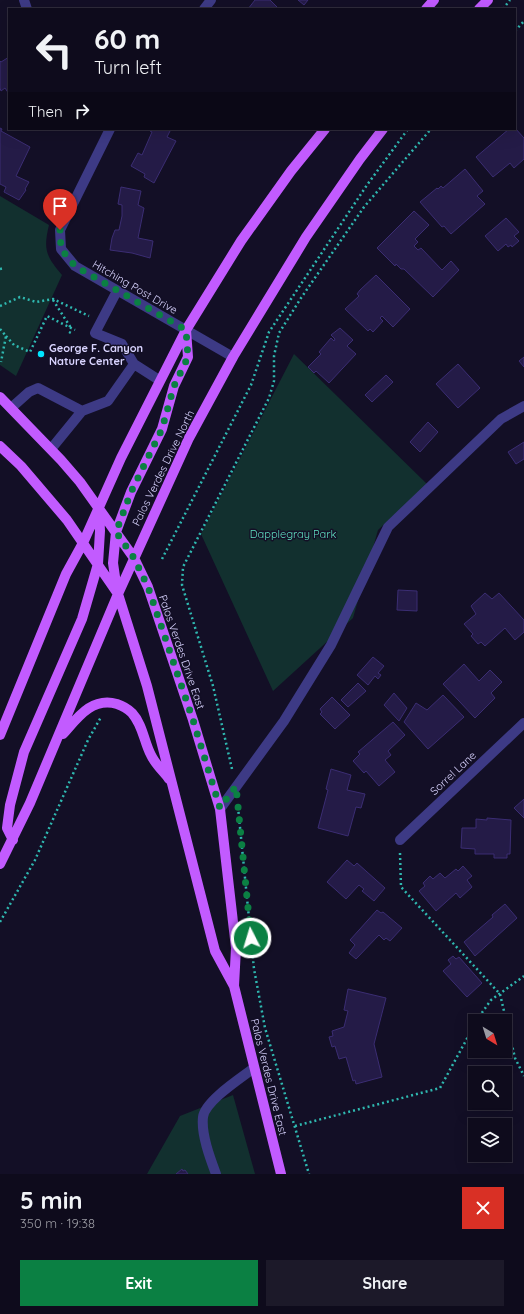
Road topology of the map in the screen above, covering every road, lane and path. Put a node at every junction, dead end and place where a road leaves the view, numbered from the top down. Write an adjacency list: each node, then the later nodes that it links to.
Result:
1 (211, 0): 5 (street)
2 (434, 0): 6 (main road)
3 (488, 0): 7 (main road)
4 (510, 0): 8 (path)
5 (205, 8)
6 (427, 8)
7 (480, 8)
8 (504, 8)
9 (524, 21): 10 (path)
10 (516, 30)
11 (110, 130): 18 (street, Hitching Post Drive)
12 (324, 130): 25 (main road)
13 (382, 130): 29 (main road, Palos Verdes Drive North)
14 (407, 130): 43 (path)
15 (430, 130): 51 (path)
16 (4, 268): 17 (path)
17 (0, 269)
18 (117, 291): 21 (street); 25 (street, Hitching Post Drive)
19 (53, 299): 20 (path); 21 (path); 22 (path)
20 (0, 306)
21 (101, 322): 31 (street)
22 (72, 328): 24 (path); 28 (path)
23 (0, 329): 28 (path)
24 (75, 330)
25 (186, 330): 29 (street, Hitching Post Drive); 32 (main road); 40 (main road)
26 (70, 332): 27 (path)
27 (73, 334)
28 (6, 336): 30 (path)
29 (233, 357): 42 (main road, Palos Verdes Drive North)
30 (1, 362)
31 (134, 364): 32 (street); 36 (street)
32 (159, 380): 39 (main road)
33 (0, 397): 35 (main road, Palos Verdes Drive East)
34 (524, 406): 51 (street)
35 (11, 408): 36 (street); 38 (main road, Palos Verdes Drive East)
36 (82, 411): 38 (street)
37 (0, 446): 41 (main road, Palos Verdes Drive East)
38 (51, 449): 39 (main road, Palos Verdes Drive East)
39 (99, 508): 40 (main road, Palos Verdes Drive East); 41 (main road); 44 (main road)
40 (116, 532): 42 (main road, Palos Verdes Drive East); 45 (main road)
41 (83, 543): 44 (main road, Palos Verdes Drive East); 48 (main road)
42 (134, 558): 45 (main road, Palos Verdes Drive North); 52 (main road, Palos Verdes Drive East)
43 (162, 559)
44 (98, 564): 45 (main road, Palos Verdes Drive East); 53 (main road)
45 (118, 594): 49 (main road, Palos Verdes Drive North); 50 (main road, Palos Verdes Drive East)
46 (104, 712): 56 (path)
47 (524, 723): 54 (street, Sorrel Lane)
48 (0, 735)
49 (57, 740): 50 (main road); 53 (main road, Palos Verdes Drive North)
50 (172, 783): 58 (main road, Palos Verdes Drive East)
51 (236, 786): 52 (street); 64 (path)
52 (220, 808): 58 (main road, Palos Verdes Drive East)
53 (12, 840): 55 (main road, Palos Verdes Drive North)
54 (400, 840): 59 (path)
55 (0, 864)
56 (0, 922)
57 (524, 976): 59 (path)
58 (234, 986): 62 (main road, Palos Verdes Drive East)
59 (500, 994): 60 (path); 63 (path)
60 (481, 1014)
61 (468, 1037): 64 (path)
62 (254, 1068): 65 (street); 66 (main road, Palos Verdes Drive East)
63 (524, 1076)
64 (295, 1126): 67 (path)
65 (216, 1174)
66 (281, 1174)
67 (309, 1174)

